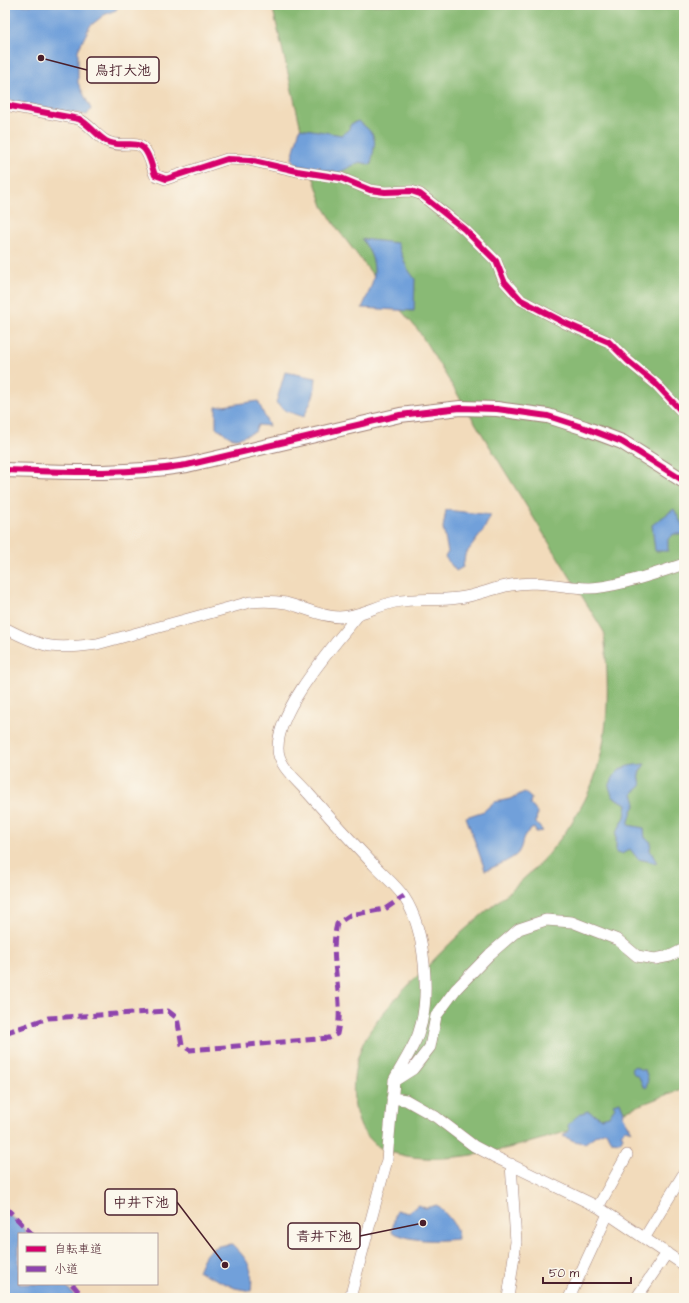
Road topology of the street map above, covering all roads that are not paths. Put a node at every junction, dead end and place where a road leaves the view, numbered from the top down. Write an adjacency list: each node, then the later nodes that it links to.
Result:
1 (5, 105): 2 (street)
2 (684, 414)
3 (5, 470): 4 (street)
4 (684, 481)
5 (684, 564): 6 (street)
6 (359, 614): 7 (street); 9 (street)
7 (5, 628)
8 (684, 949): 9 (street)
9 (394, 1081): 10 (street)
10 (392, 1098): 12 (street); 20 (street)
11 (627, 1155): 14 (street)
12 (511, 1164): 14 (street); 21 (street)
13 (684, 1173): 16 (street)
14 (598, 1207): 15 (street)
15 (608, 1214): 16 (street); 22 (street)
16 (645, 1237): 17 (street)
17 (667, 1253): 18 (street); 19 (street)
18 (684, 1265)
19 (639, 1294)
20 (350, 1298)
21 (508, 1298)
22 (569, 1298)

